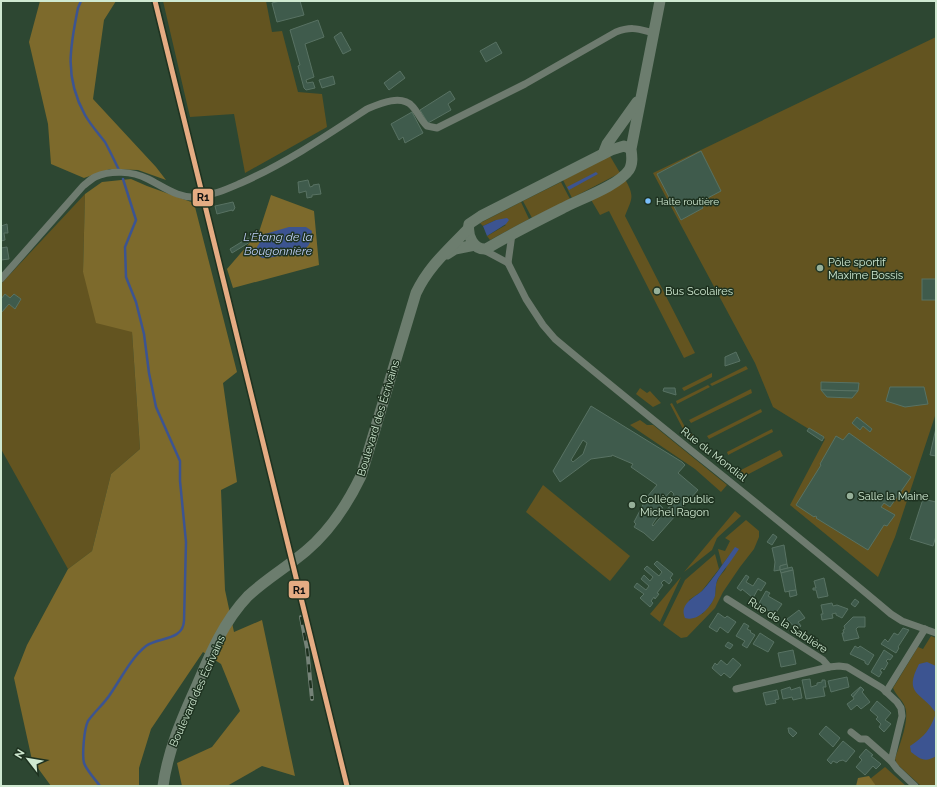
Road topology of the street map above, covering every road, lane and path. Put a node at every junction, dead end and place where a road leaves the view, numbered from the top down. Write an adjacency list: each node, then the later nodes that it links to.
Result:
1 (660, 1): 2 (main road)
2 (654, 33): 3 (main road); 11 (street)
3 (642, 95): 4 (main road); 5 (main road)
4 (631, 149): 5 (main road, Boulevard des Écrivains); 7 (main road)
5 (603, 154): 6 (main road, Boulevard des Écrivains)
6 (468, 229): 8 (main road); 9 (main road, Boulevard des Écrivains)
7 (512, 234): 8 (main road); 10 (street)
8 (478, 247): 9 (main road); 10 (street)
9 (440, 258): 20 (main road, Boulevard des Écrivains)
10 (508, 263): 13 (street, Rue du Mondial)
11 (1, 279)
12 (727, 599): 15 (street, Rue de la Sablière)
13 (926, 629): 14 (street, Rue du Mondial); 17 (street)
14 (936, 633)
15 (829, 667): 16 (street); 17 (street, Rue de la Sablière)
16 (736, 688)
17 (886, 692): 19 (street, Rue de la Sablière)
18 (852, 732): 19 (street)
19 (891, 761): 21 (street)
20 (163, 786)
21 (915, 786)

